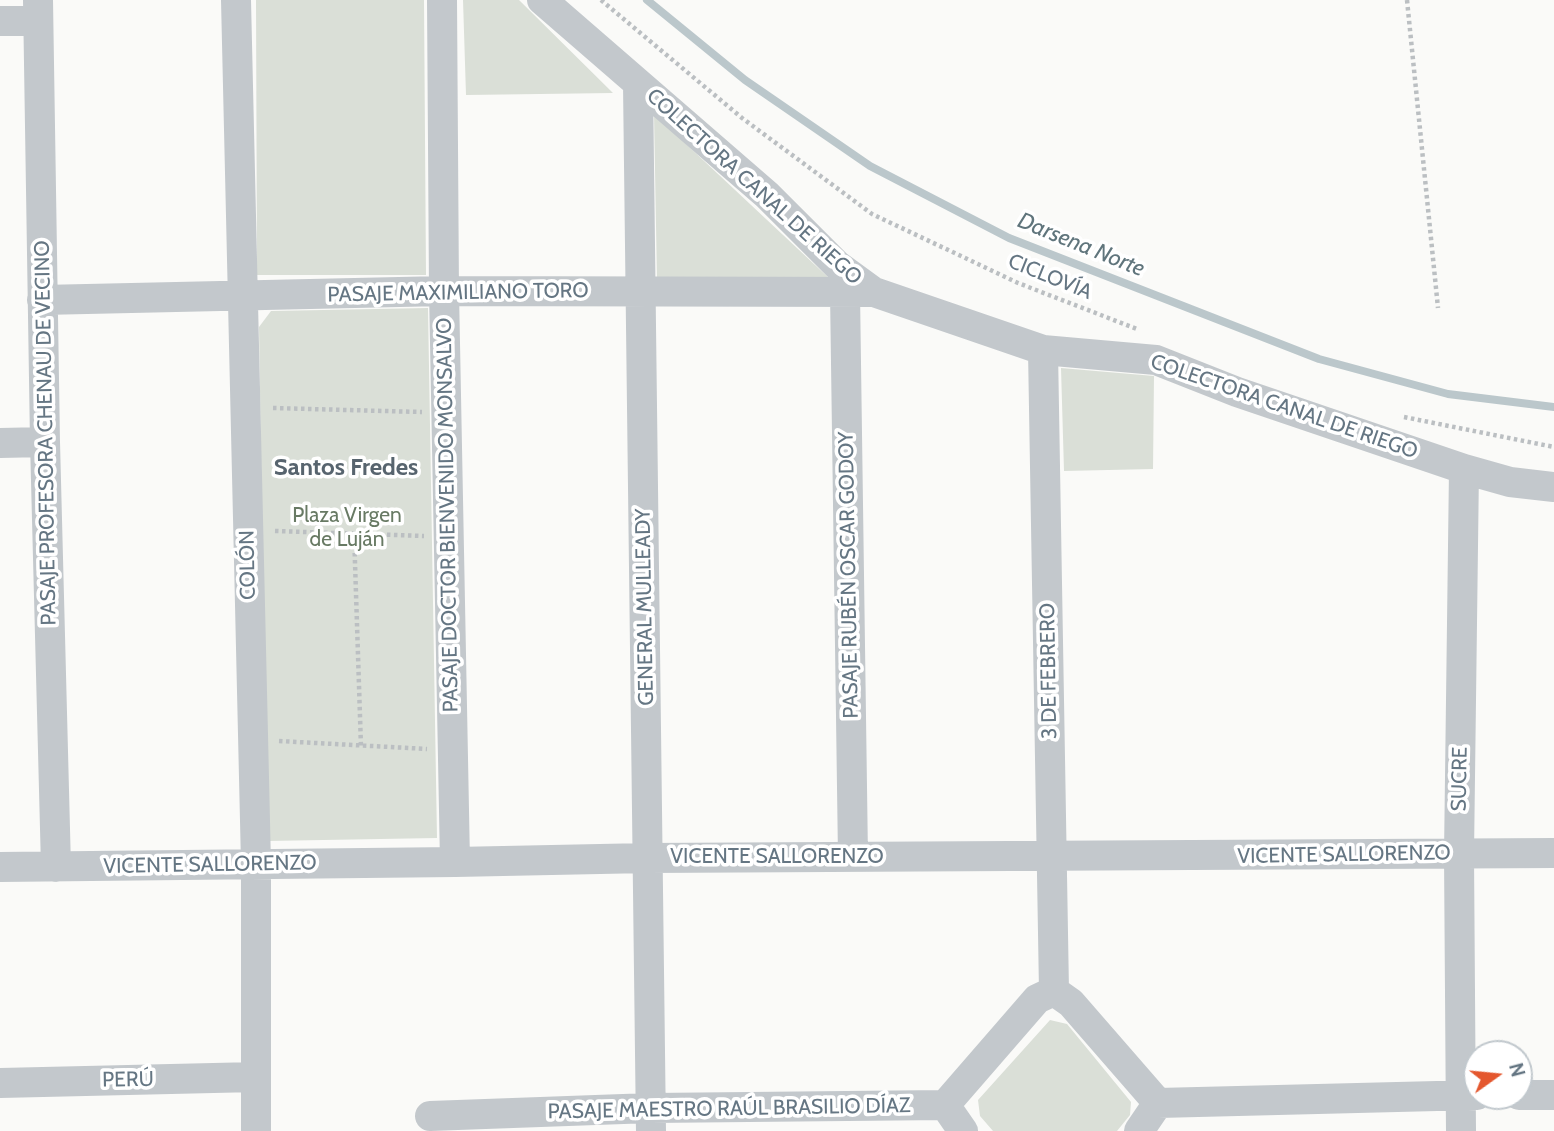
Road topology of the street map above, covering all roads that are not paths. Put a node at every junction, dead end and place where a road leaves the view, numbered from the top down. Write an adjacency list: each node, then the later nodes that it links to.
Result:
1 (236, 0): 10 (street, COLÓN)
2 (442, 0): 7 (street, PASAJE DOCTOR BIENVENIDO MONSALVO)
3 (542, 0): 6 (street, COLECTORA CANAL DE RIEGO)
4 (38, 10): 5 (street); 11 (street, PASAJE PROFESORA CHENAU DE VECINO)
5 (0, 21)
6 (638, 84): 8 (street, GENERAL MULLEADY); 9 (street, COLECTORA CANAL DE RIEGO)
7 (444, 291): 8 (street, PASAJE MAXIMILIANO TORO); 10 (street, PASAJE MAXIMILIANO TORO); 22 (street, PASAJE DOCTOR BIENVENIDO MONSALVO)
8 (641, 291): 9 (street, PASAJE MAXIMILIANO TORO); 21 (street, GENERAL MULLEADY)
9 (859, 292): 12 (street, COLECTORA CANAL DE RIEGO); 19 (street, PASAJE RUBÉN OSCAR GODOY)
10 (242, 296): 11 (street, PASAJE MAXIMILIANO TORO); 23 (street, COLÓN)
11 (42, 300): 13 (street, PASAJE PROFESORA CHENAU DE VECINO)
12 (1043, 351): 15 (street, COLECTORA CANAL DE RIEGO); 20 (street, 3 DE FEBRERO)
13 (45, 442): 14 (street); 25 (street, PASAJE PROFESORA CHENAU DE VECINO)
14 (0, 443)
15 (1464, 469): 16 (street, COLECTORA CANAL DE RIEGO); 17 (street, SUCRE)
16 (1554, 487)
17 (1459, 853): 18 (street, VICENTE SALLORENZO); 20 (street, VICENTE SALLORENZO); 27 (street, SUCRE)
18 (1554, 853)
19 (853, 857): 20 (street, VICENTE SALLORENZO); 21 (street, VICENTE SALLORENZO)
20 (1053, 857): 26 (street, 3 DE FEBRERO)
21 (648, 858): 22 (street, VICENTE SALLORENZO); 37 (street, GENERAL MULLEADY)
22 (455, 862): 23 (street, VICENTE SALLORENZO)
23 (256, 864): 25 (street, VICENTE SALLORENZO); 28 (street, COLÓN)
24 (0, 867): 25 (street, VICENTE SALLORENZO)
25 (57, 867)
26 (1054, 991): 33 (street); 34 (street)
27 (1467, 1040)
28 (256, 1077): 29 (street, PERÚ); 38 (street, COLÓN)
29 (0, 1083)
30 (1463, 1095): 33 (street)
31 (1533, 1095): 32 (street)
32 (1554, 1095)
33 (1158, 1102): 40 (street)
34 (945, 1105): 37 (street, PASAJE MAESTRO RAÚL BRASILIO DÍAZ); 39 (street)
35 (1466, 1110): 41 (street, SUCRE)
36 (430, 1116): 37 (street, PASAJE MAESTRO RAÚL BRASILIO DÍAZ)
37 (651, 1120)
38 (256, 1131)
39 (963, 1131)
40 (1139, 1131)
41 (1461, 1131)

